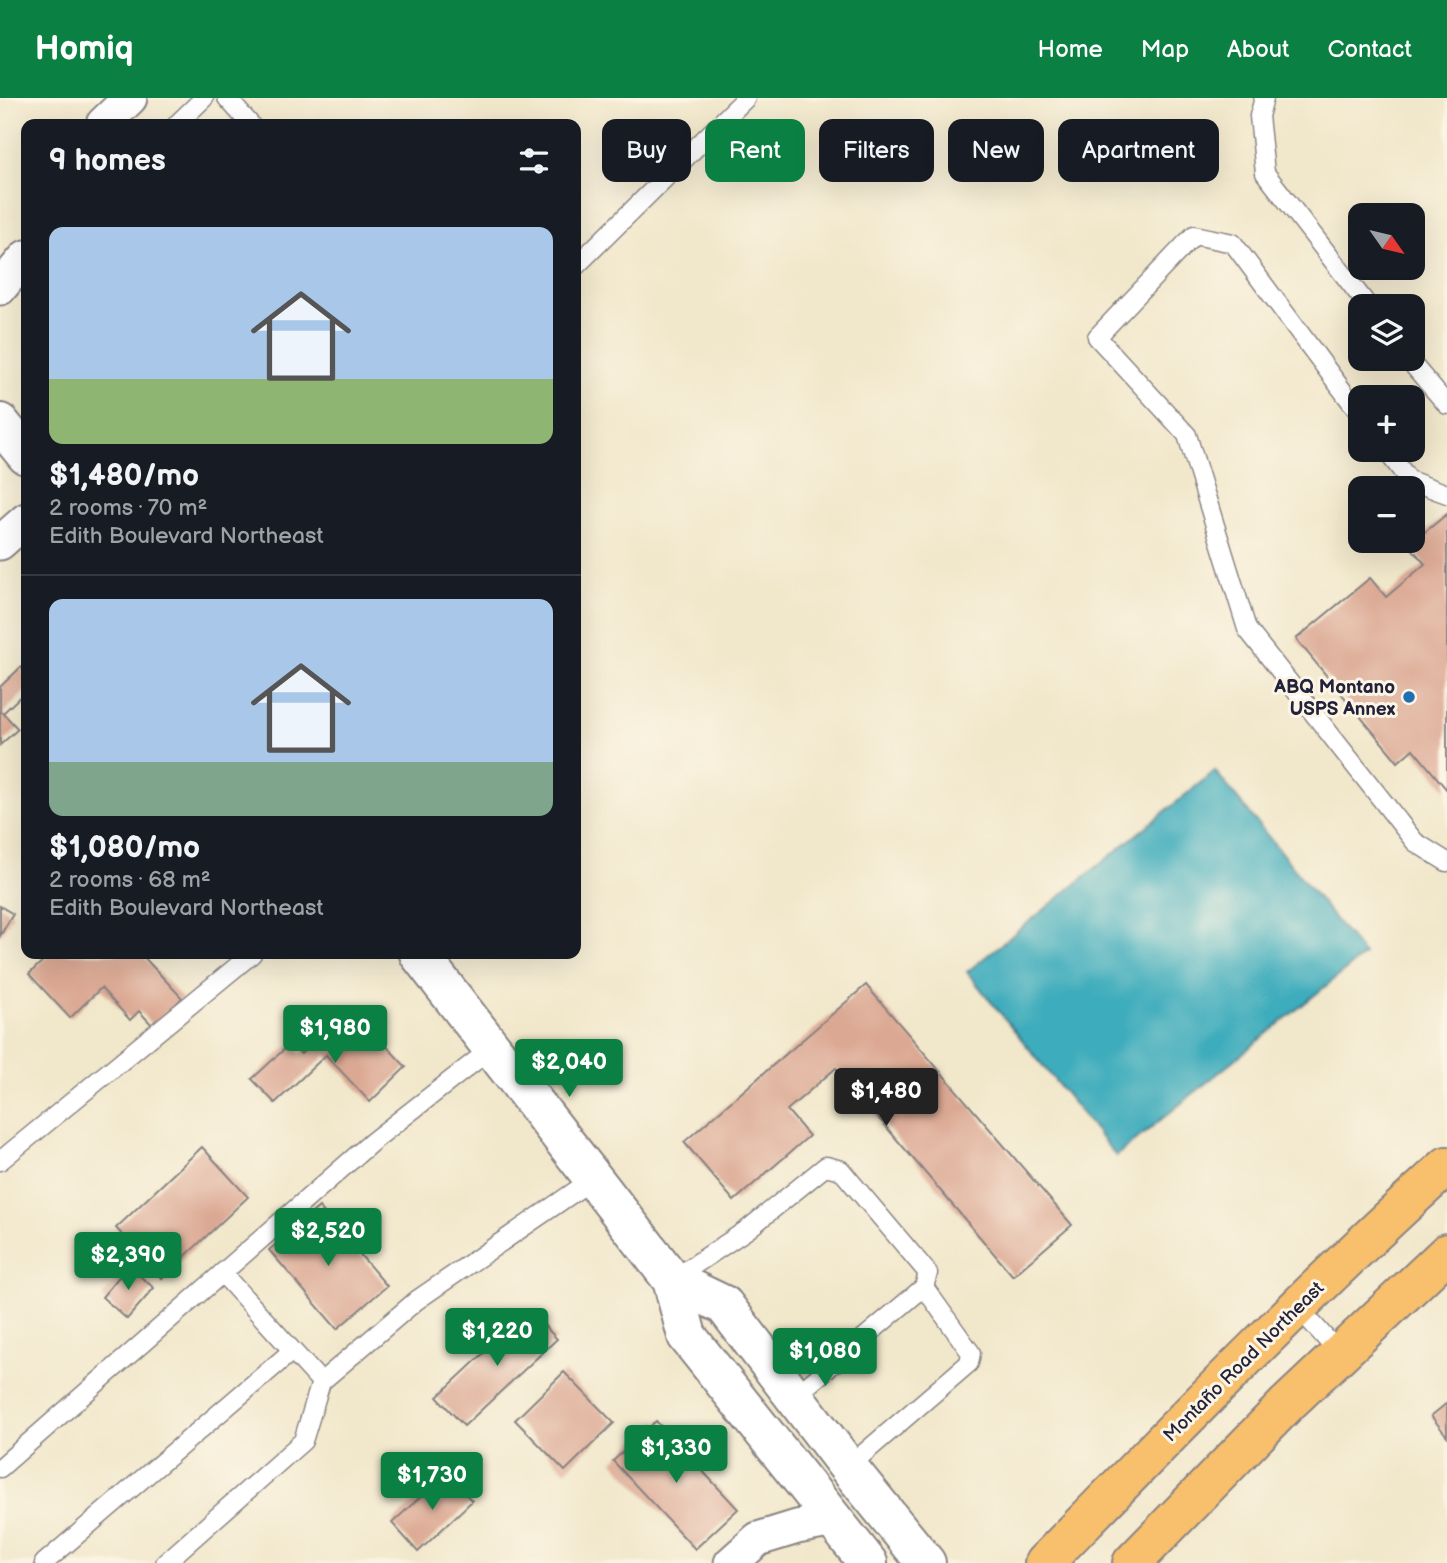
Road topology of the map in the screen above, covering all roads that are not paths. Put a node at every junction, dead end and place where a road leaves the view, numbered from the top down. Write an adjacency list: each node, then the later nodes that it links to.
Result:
1 (130, 98): 6 (street)
2 (204, 98): 7 (lane)
3 (227, 98): 8 (lane)
4 (746, 98): 9 (lane)
5 (1264, 98): 12 (lane)
6 (108, 119)
7 (182, 119)
8 (246, 119)
9 (581, 261)
10 (21, 263): 11 (street)
11 (0, 288)
12 (1359, 294)
13 (1418, 371): 15 (lane)
14 (1348, 398): 22 (lane)
15 (1447, 405)
16 (0, 424): 17 (street)
17 (21, 449)
18 (1395, 462): 19 (lane)
19 (1447, 494)
20 (21, 524): 21 (street)
21 (0, 543)
22 (1447, 862)
23 (246, 959): 26 (lane)
24 (423, 959): 25 (street)
25 (492, 1048): 28 (street); 30 (lane)
26 (0, 1161)
27 (1447, 1166): 33 (main road, Montaño Road Northeast)
28 (593, 1179): 31 (street); 36 (lane)
29 (1447, 1253): 35 (main road)
30 (222, 1273): 34 (lane); 39 (lane)
31 (672, 1280): 32 (lane); 37 (street); 40 (street)
32 (924, 1287): 37 (lane); 38 (lane)
33 (1297, 1306): 35 (lane); 46 (main road, Montaño Road Northeast)
34 (292, 1351): 36 (lane); 41 (lane)
35 (1339, 1353): 47 (main road)
36 (321, 1382): 42 (lane)
37 (794, 1397): 38 (street)
38 (848, 1467): 45 (street)
39 (0, 1468)
40 (834, 1520): 43 (street); 44 (street)
41 (44, 1563)
42 (165, 1563)
43 (731, 1563)
44 (868, 1563)
45 (926, 1563)
46 (1044, 1563)
47 (1132, 1563)

